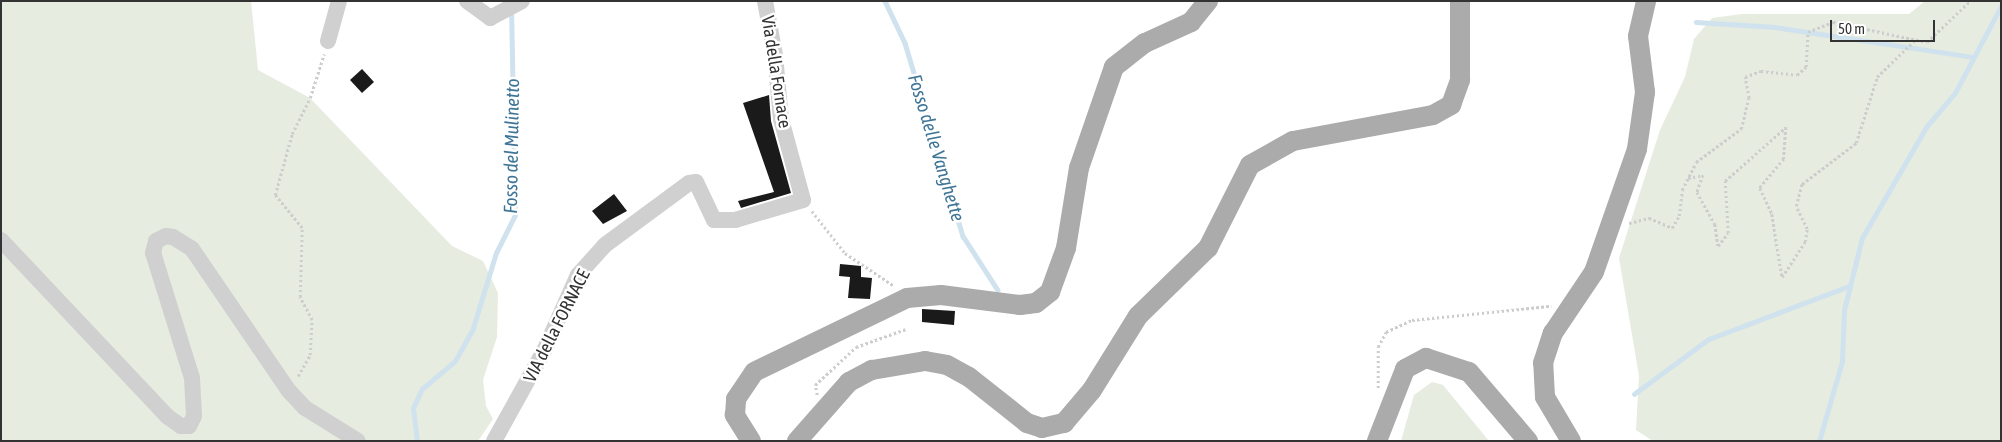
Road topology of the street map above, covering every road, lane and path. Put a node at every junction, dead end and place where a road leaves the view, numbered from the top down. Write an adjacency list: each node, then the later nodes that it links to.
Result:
1 (339, 1): 9 (street)
2 (467, 1): 8 (street)
3 (765, 1): 12 (street, Via della Fornace)
4 (1208, 1): 15 (main road)
5 (1460, 1): 20 (main road)
6 (1646, 1): 13 (main road)
7 (1970, 1): 10 (path)
8 (515, 5)
9 (328, 41): 18 (path)
10 (1914, 42): 11 (path); 11 (path)
11 (1688, 178): 13 (path)
12 (803, 200): 15 (path); 22 (street, VIA della FORNACE)
13 (1611, 228): 16 (main road)
14 (1, 240): 18 (street)
15 (907, 298): 23 (main road)
16 (1575, 303): 19 (path); 27 (main road)
17 (906, 329): 20 (path)
18 (289, 391): 21 (street)
19 (1378, 397)
20 (823, 410): 24 (main road)
21 (358, 441)
22 (494, 441)
23 (751, 441)
24 (797, 441)
25 (1377, 441): 26 (main road)
26 (1528, 441)
27 (1570, 441)

